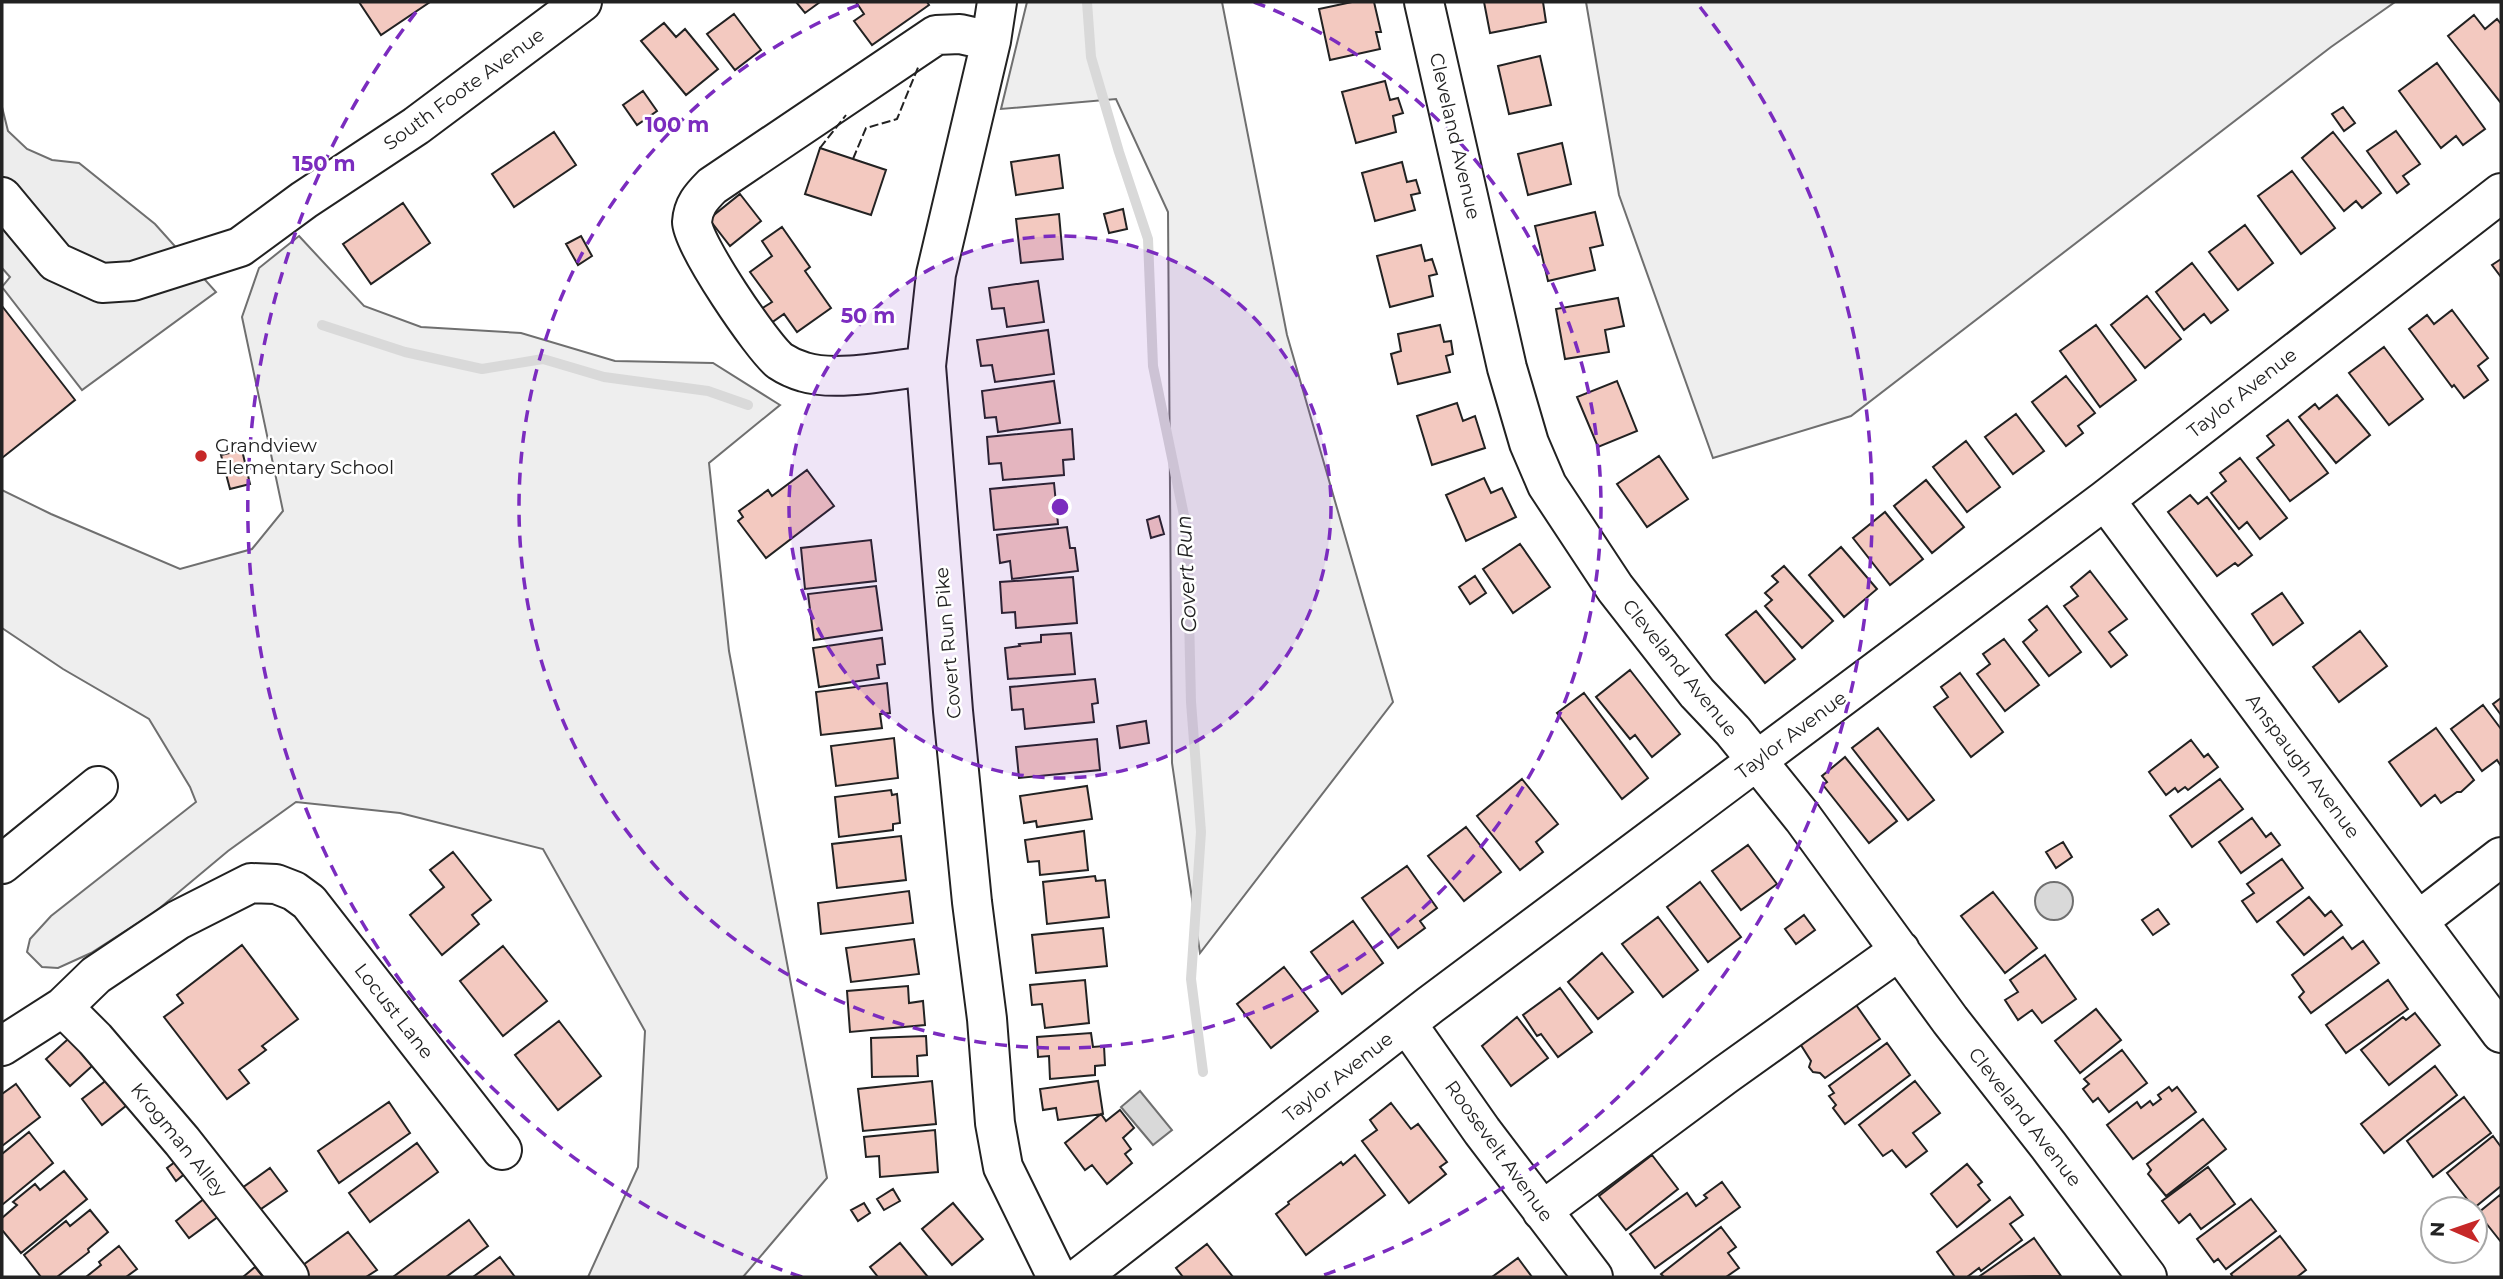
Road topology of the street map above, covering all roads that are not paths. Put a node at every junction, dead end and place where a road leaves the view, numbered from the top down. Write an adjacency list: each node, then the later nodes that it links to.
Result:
1 (582, 2): 6 (street, South Foote Avenue)
2 (997, 2): 4 (street, Covert Run Pike)
3 (1424, 2): 9 (street, Cleveland Avenue)
4 (991, 41): 7 (street, Covert Run Pike); 7 (street)
5 (2501, 193): 8 (street, Taylor Avenue)
6 (2, 197)
7 (926, 366): 22 (street, Covert Run Pike)
8 (2105, 500): 9 (street, Taylor Avenue); 13 (street, Anspaugh Avenue)
9 (1756, 761): 14 (street, Cleveland Avenue); 16 (street, Taylor Avenue)
10 (98, 786): 12 (street)
11 (2501, 858): 13 (street)
12 (2, 864)
13 (2418, 920): 17 (street, Anspaugh Avenue)
14 (1900, 950): 20 (street); 25 (street, Cleveland Avenue)
15 (63, 1007): 18 (street); 19 (street, Locust Lane); 21 (street, Krogman Alley)
16 (1407, 1024): 20 (street, Roosevelt Avenue); 23 (street, Taylor Avenue)
17 (2501, 1033)
18 (2, 1046)
19 (502, 1150)
20 (1542, 1211): 24 (street, Roosevelt Avenue)
21 (289, 1277)
22 (1057, 1277)
23 (1080, 1277)
24 (1593, 1277)
25 (2147, 1277)

